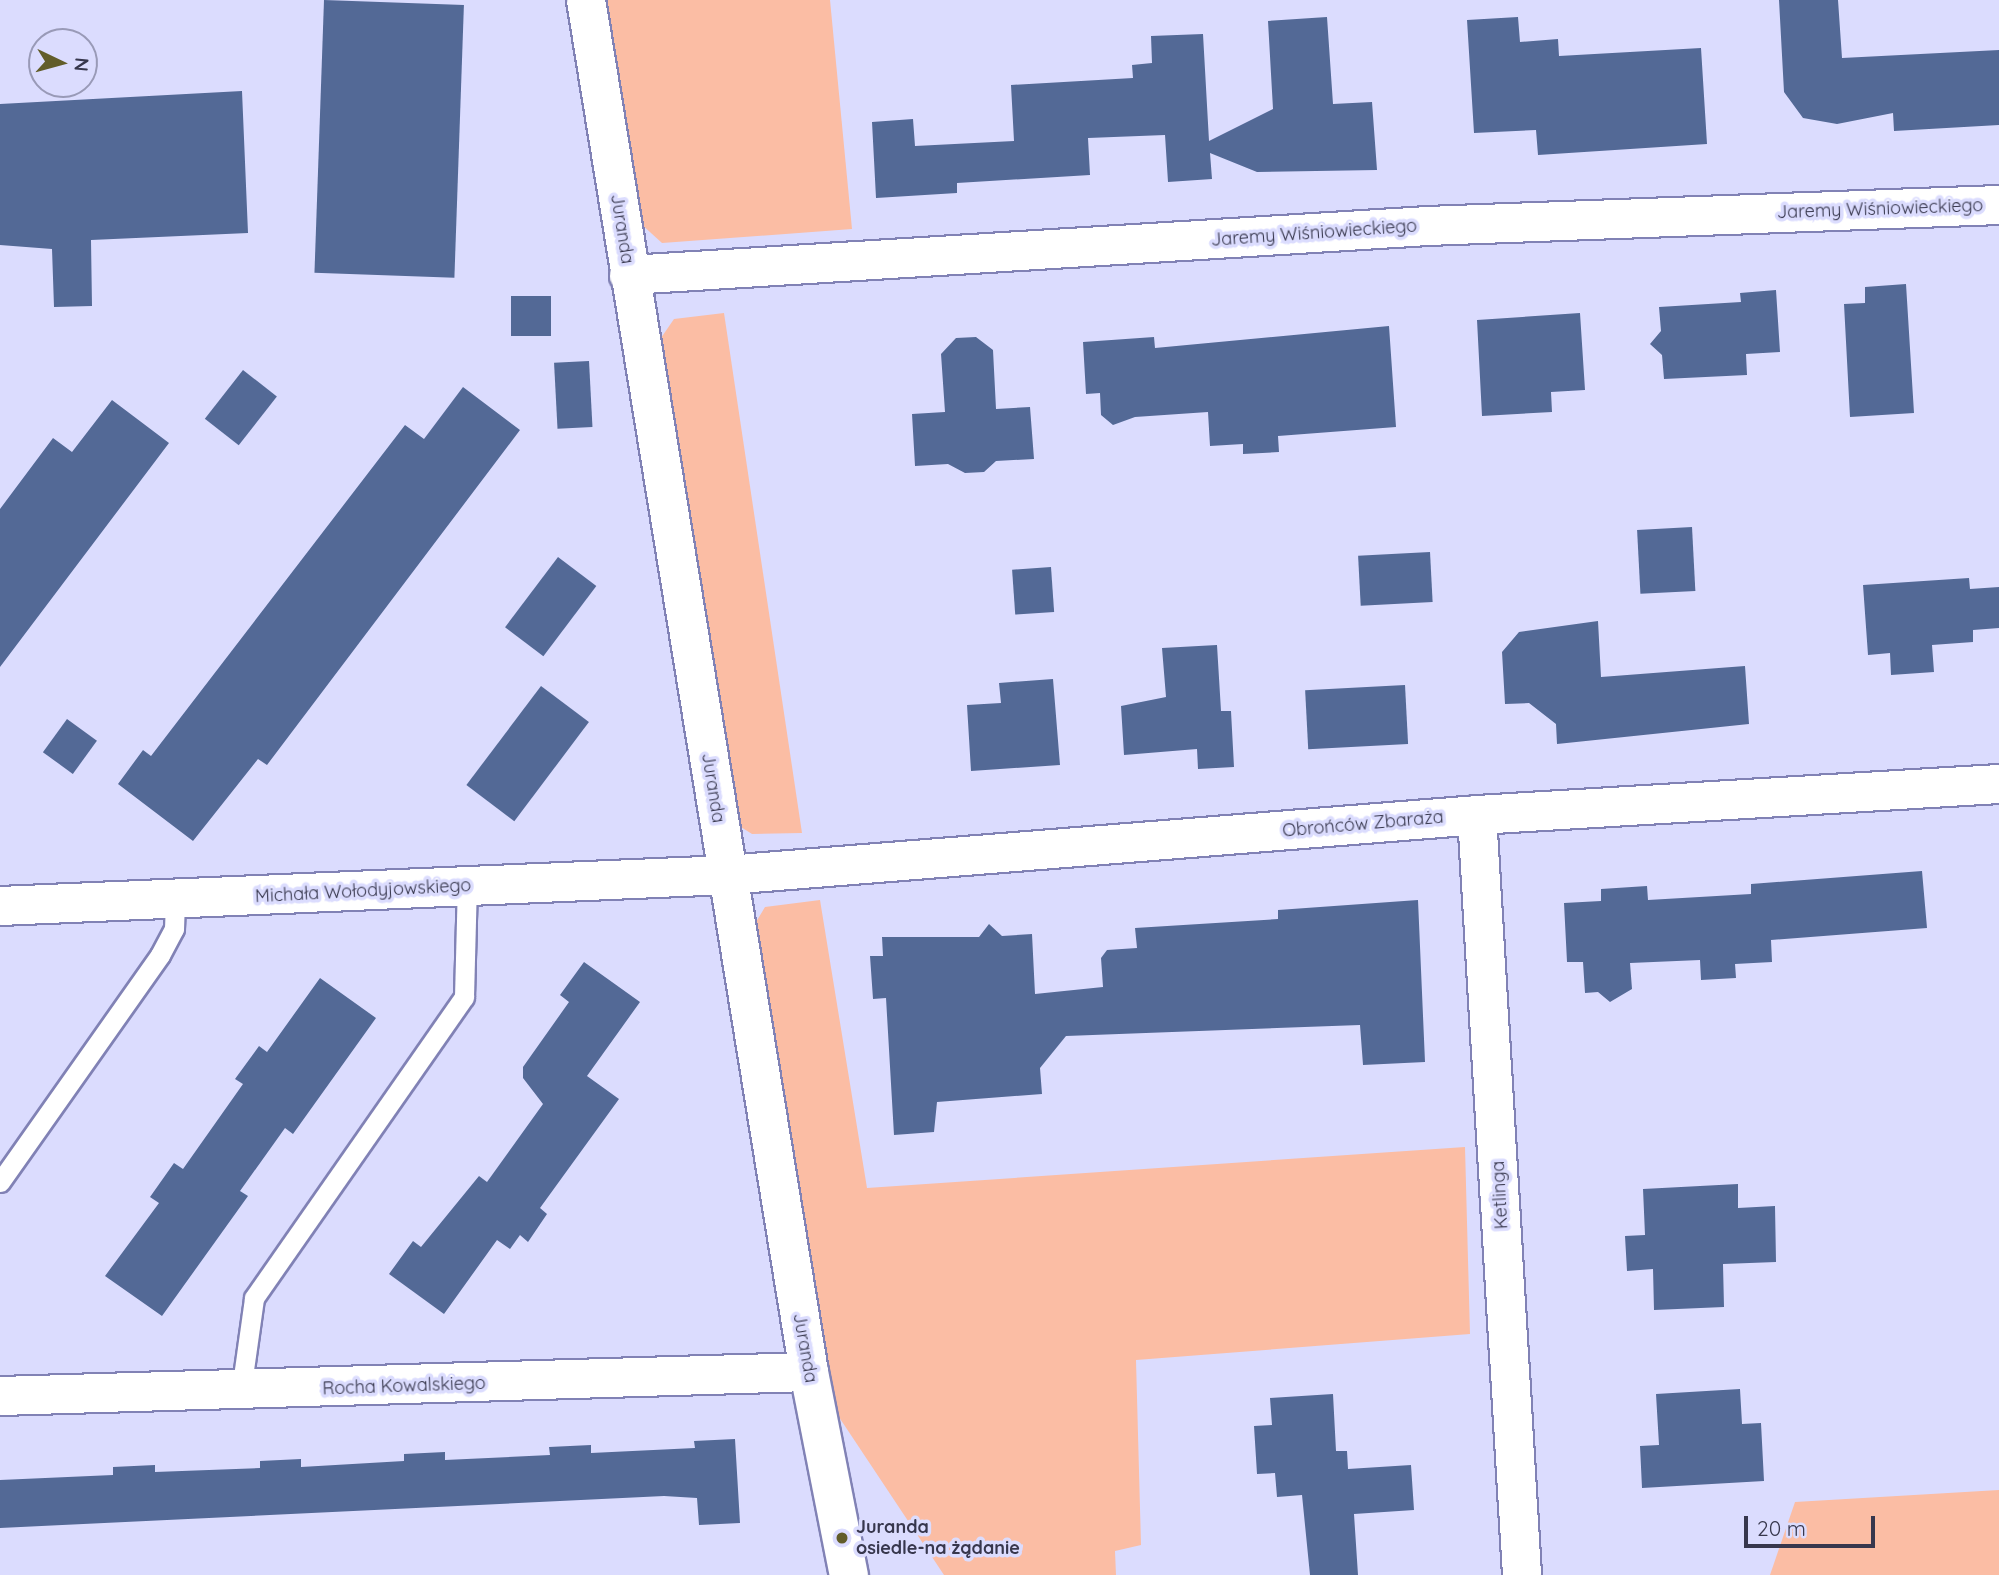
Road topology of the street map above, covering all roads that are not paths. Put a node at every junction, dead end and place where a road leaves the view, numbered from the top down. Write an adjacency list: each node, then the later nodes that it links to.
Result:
1 (586, 0): 3 (street, Juranda)
2 (1999, 205): 3 (street, Jaremy Wiśniowieckiego)
3 (629, 275): 6 (street, Juranda)
4 (1999, 784): 5 (street, Obrońców Zbaraża)
5 (1477, 816): 6 (street, Obrońców Zbaraża); 15 (street, Ketlinga)
6 (727, 875): 7 (street, Michała Wołodyjowskiego); 11 (street, Juranda)
7 (467, 886): 8 (street, Michała Wołodyjowskiego); 12 (lane)
8 (175, 899): 9 (street, Michała Wołodyjowskiego); 10 (lane)
9 (0, 906)
10 (0, 1182)
11 (809, 1372): 12 (street, Rocha Kowalskiego); 14 (street, Juranda)
12 (241, 1391): 13 (street, Rocha Kowalskiego)
13 (0, 1396)
14 (849, 1575)
15 (1522, 1575)

